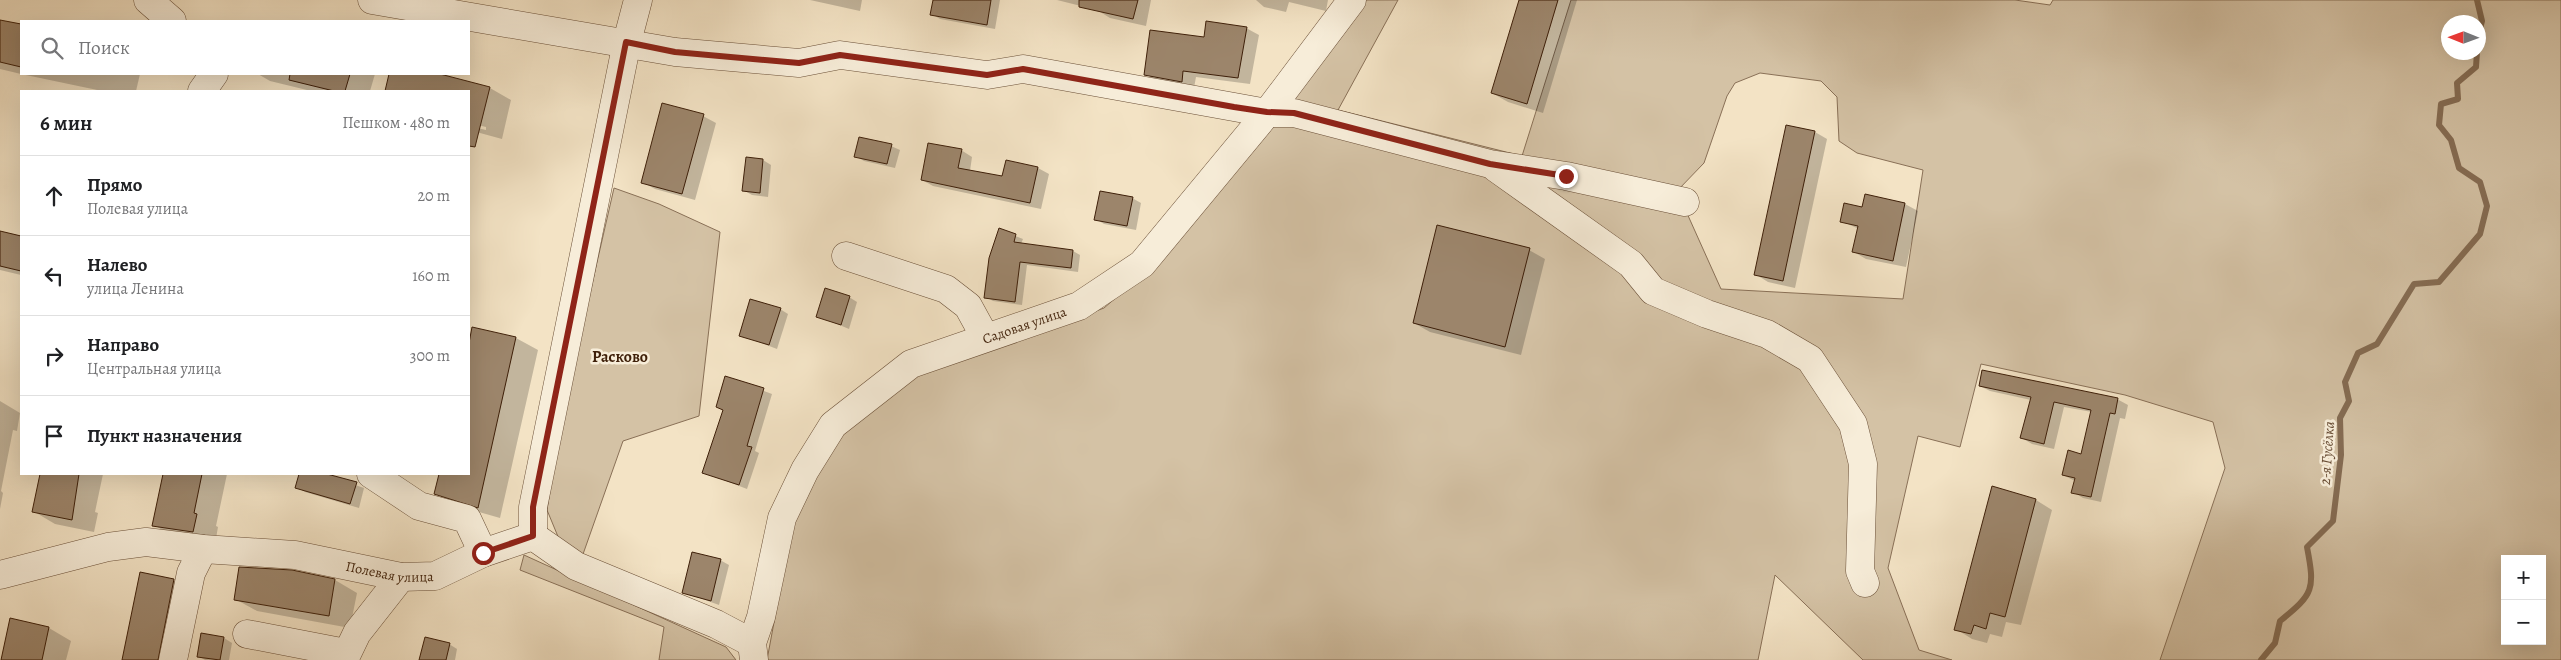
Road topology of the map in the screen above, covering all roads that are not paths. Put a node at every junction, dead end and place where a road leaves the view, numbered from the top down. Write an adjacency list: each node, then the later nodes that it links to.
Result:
1 (148, 0): 5 (street)
2 (372, 0): 6 (street)
3 (638, 0): 6 (street)
4 (1352, 0): 9 (street, Садовая улица)
5 (171, 20)
6 (626, 42): 9 (street); 15 (street)
7 (213, 75): 8 (street)
8 (203, 90)
9 (1267, 112): 10 (street); 13 (street, Садовая улица)
10 (1490, 164): 11 (street); 20 (street)
11 (1685, 202)
12 (846, 256): 13 (street)
13 (985, 337): 22 (street, Садовая улица)
14 (379, 476): 17 (street)
15 (533, 536): 17 (street, Полевая улица); 22 (street)
16 (203, 549): 18 (street, Полевая улица); 19 (street, Полевая улица); 24 (street)
17 (483, 553): 19 (street, Полевая улица)
18 (0, 575)
19 (401, 576): 23 (street)
20 (1865, 583)
21 (247, 634): 23 (street)
22 (753, 652)
23 (345, 657)
24 (172, 660)

